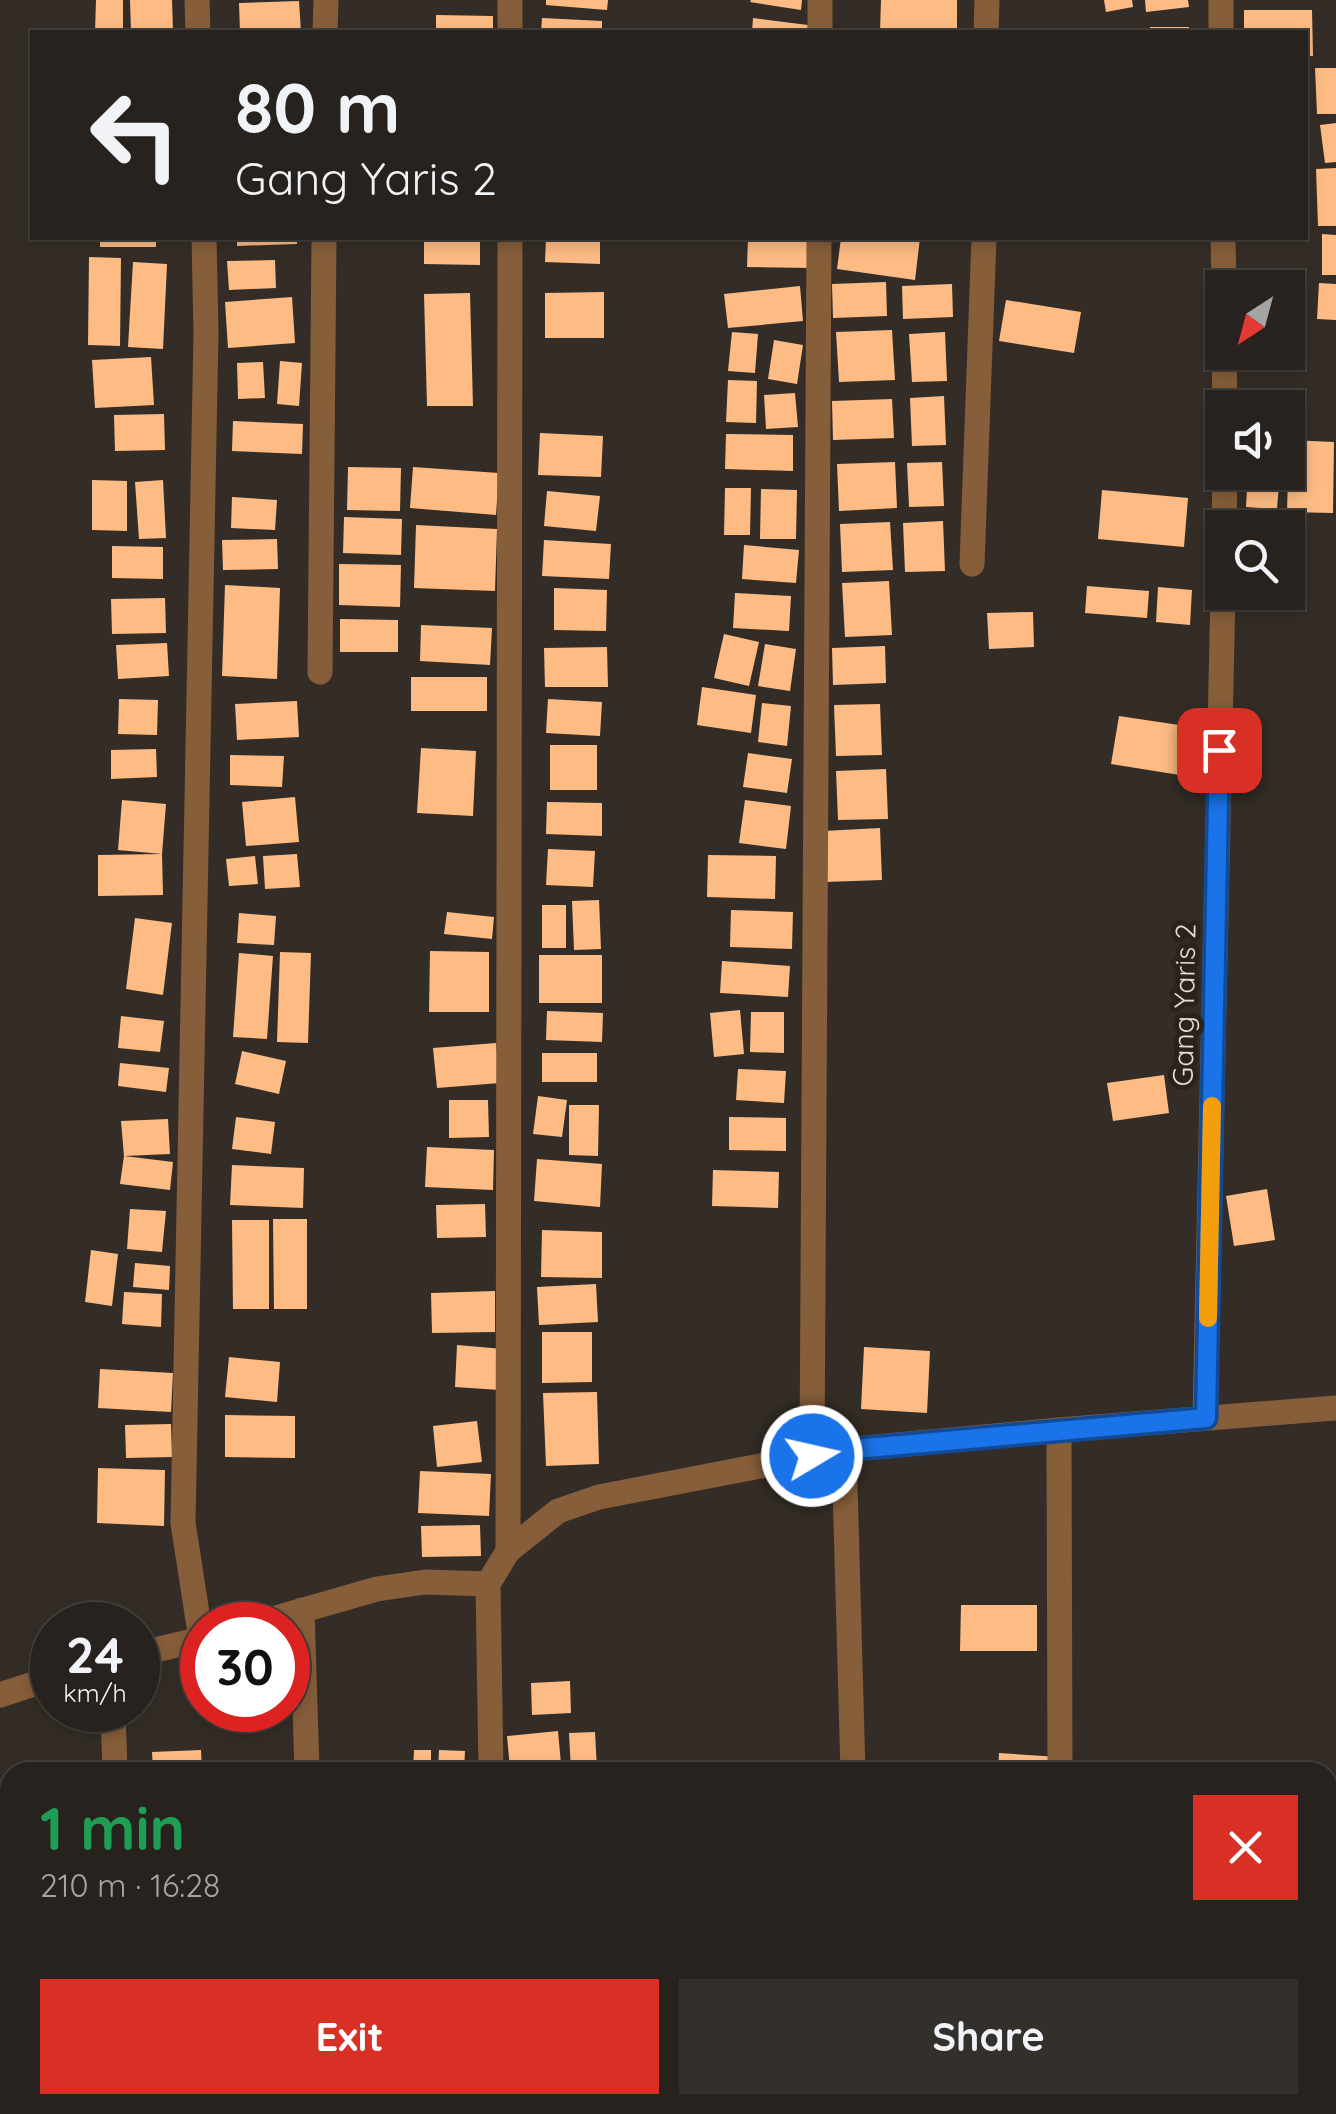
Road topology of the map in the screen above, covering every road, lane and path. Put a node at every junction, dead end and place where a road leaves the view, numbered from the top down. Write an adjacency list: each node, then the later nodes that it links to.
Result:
1 (197, 0): 7 (street)
2 (326, 0): 8 (street)
3 (510, 0): 9 (street)
4 (820, 0): 10 (street)
5 (987, 0): 11 (street)
6 (1221, 0): 12 (street)
7 (198, 30)
8 (325, 30)
9 (510, 30)
10 (820, 30)
11 (986, 30)
12 (1221, 30)
13 (204, 240): 30 (street)
14 (324, 240): 22 (street)
15 (510, 240): 28 (street)
16 (819, 240): 27 (street)
17 (984, 240): 20 (street)
18 (1223, 240): 19 (street)
19 (1224, 270)
20 (972, 564)
21 (1222, 610): 24 (street, Gang Yaris 2)
22 (320, 672)
23 (1336, 1408): 24 (street)
24 (1206, 1418): 25 (street)
25 (1059, 1430): 26 (street); 40 (street)
26 (844, 1450): 27 (street); 39 (street)
27 (812, 1456): 28 (street)
28 (508, 1551): 29 (street)
29 (488, 1584): 31 (street); 38 (street)
30 (196, 1602)
31 (310, 1608)
32 (30, 1685): 33 (street)
33 (0, 1695)
34 (114, 1732): 36 (street)
35 (307, 1732): 37 (street)
36 (115, 1762)
37 (308, 1762)
38 (491, 1762)
39 (852, 1762)
40 (1060, 1762)

